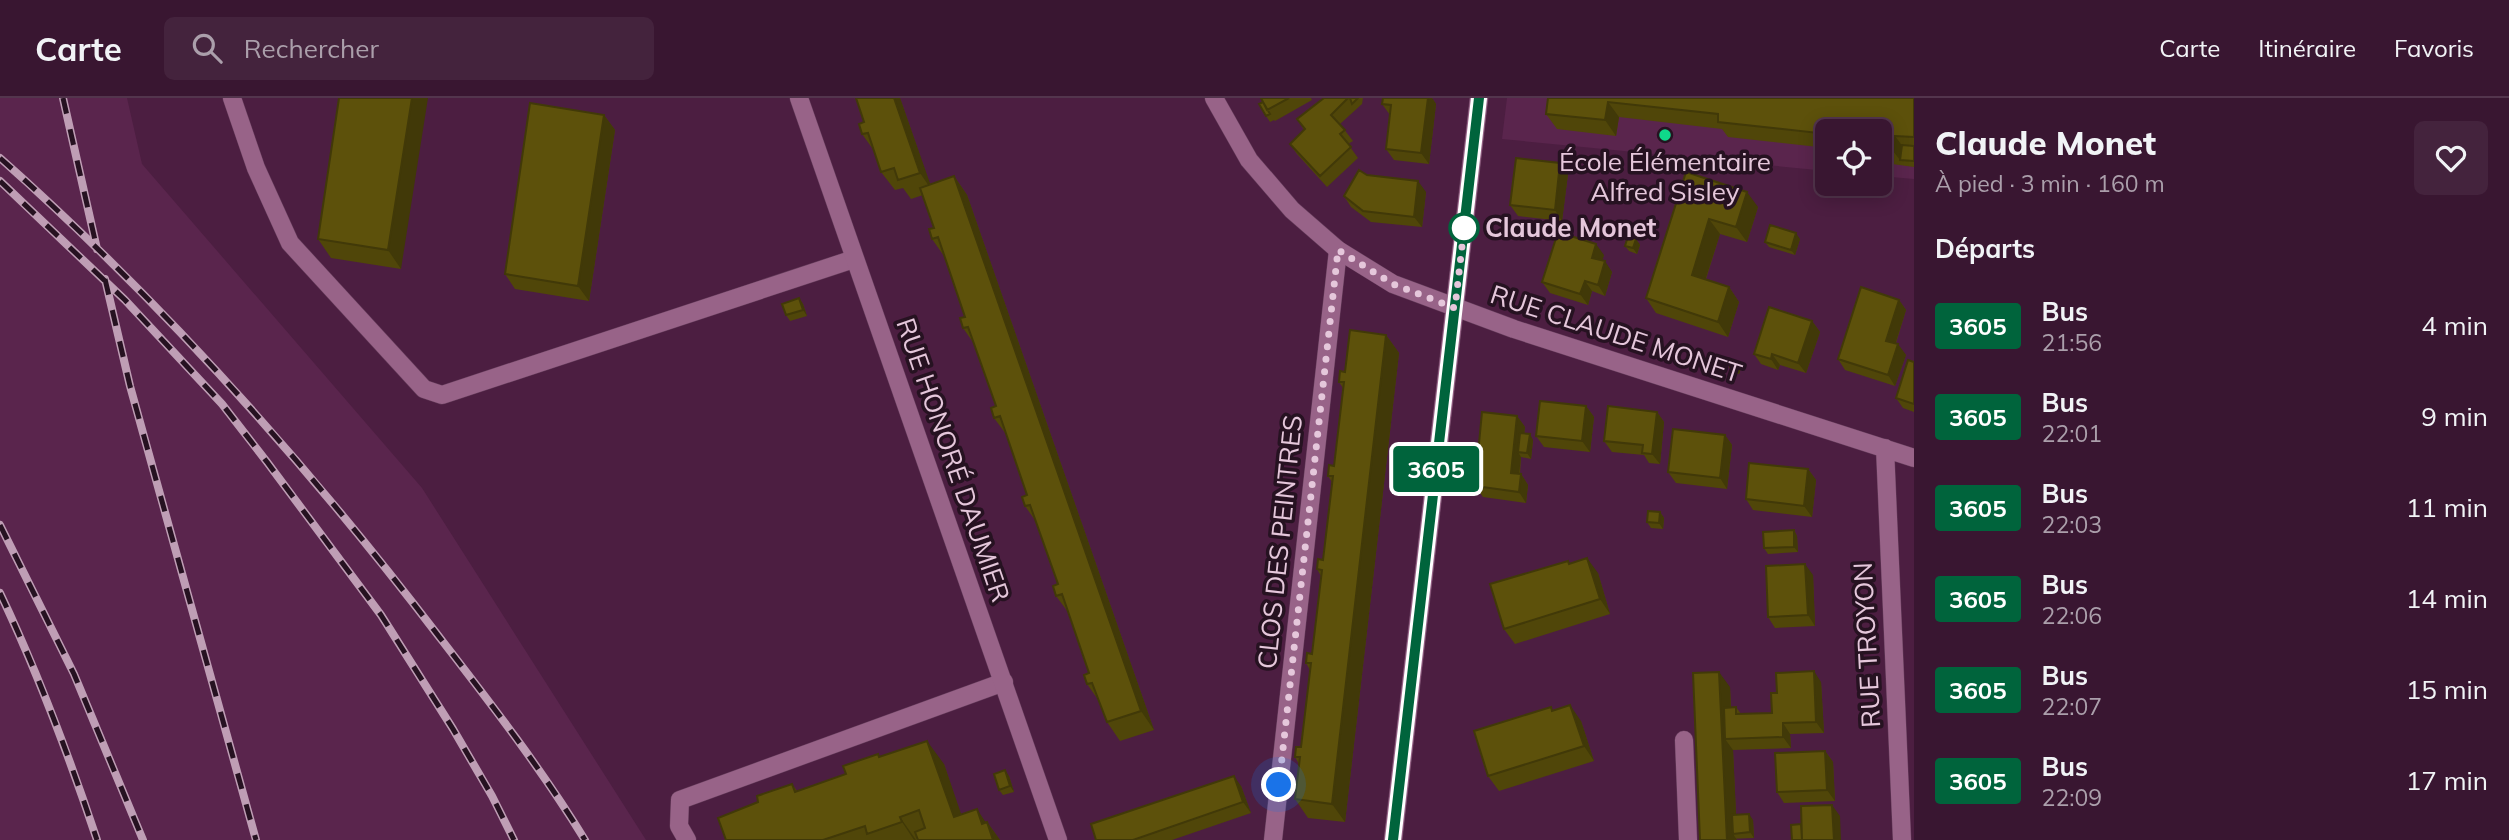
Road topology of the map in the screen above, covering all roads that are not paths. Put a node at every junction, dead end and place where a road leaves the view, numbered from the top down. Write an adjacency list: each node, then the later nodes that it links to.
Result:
1 (232, 98): 6 (street)
2 (799, 98): 6 (street, RUE HONORÉ DAUMIER)
3 (1214, 98): 5 (street, RUE CLAUDE MONET)
4 (1479, 98): 7 (street)
5 (1338, 250): 7 (street, RUE CLAUDE MONET); 15 (street, CLOS DES PEINTRES)
6 (854, 259): 10 (street, RUE HONORÉ DAUMIER)
7 (1455, 308): 8 (street, RUE CLAUDE MONET); 16 (street)
8 (1885, 448): 9 (street, RUE CLAUDE MONET); 12 (street, RUE TROYON)
9 (1914, 458)
10 (1004, 682): 13 (street); 14 (street, RUE HONORÉ DAUMIER)
11 (1684, 740): 17 (street)
12 (1906, 764): 18 (street, RUE TROYON)
13 (687, 840)
14 (1058, 840)
15 (1273, 840)
16 (1393, 840)
17 (1688, 840)
18 (1902, 840)

